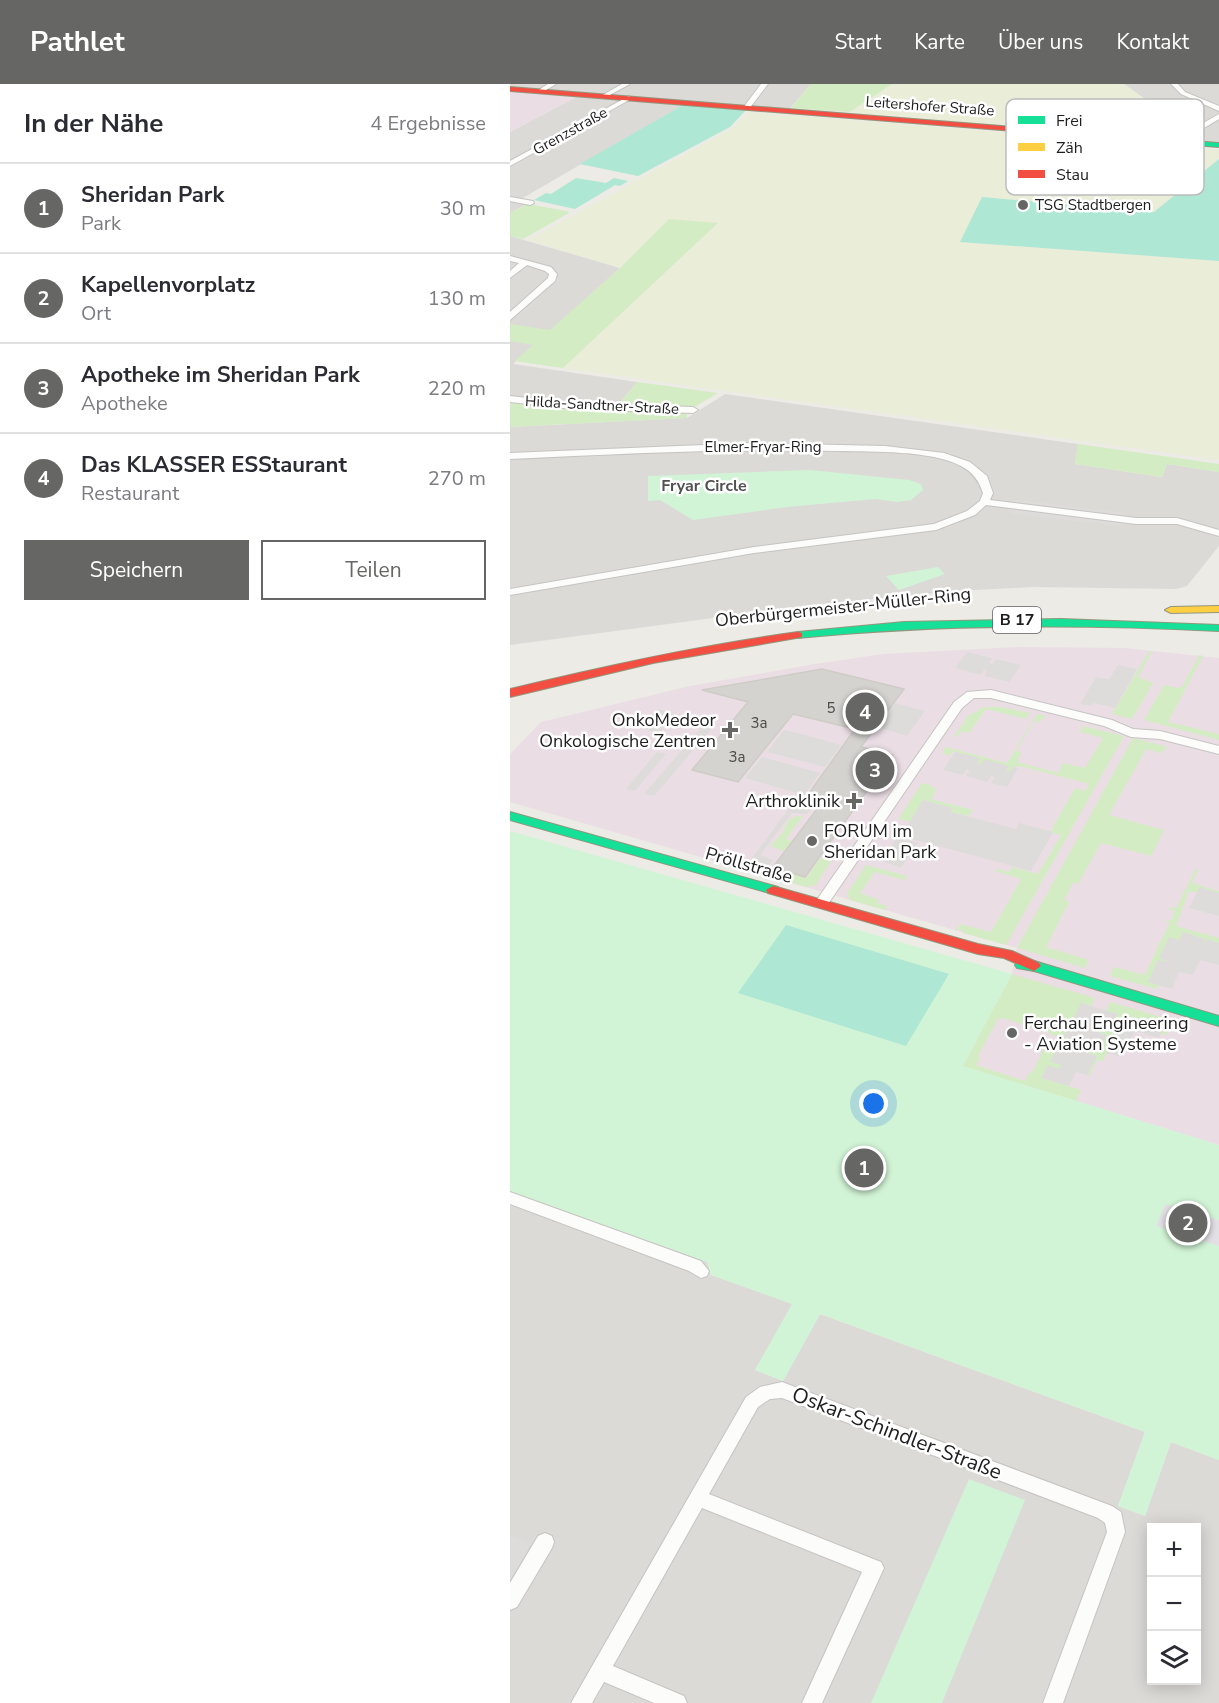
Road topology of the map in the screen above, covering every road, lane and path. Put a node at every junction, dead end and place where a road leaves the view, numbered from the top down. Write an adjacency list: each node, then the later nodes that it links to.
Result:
1 (553, 84): 6 (street)
2 (627, 84): 7 (street)
3 (765, 84): 11 (street)
4 (1174, 84): 9 (street)
5 (510, 89): 6 (main road, Leitershofer Straße)
6 (539, 92): 7 (main road, Leitershofer Straße)
7 (604, 96): 8 (main road, Leitershofer Straße)
8 (629, 98): 11 (main road, Leitershofer Straße); 18 (street, Grenzstraße)
9 (1196, 99)
10 (1204, 102): 12 (street)
11 (747, 108): 15 (main road, Leitershofer Straße)
12 (1219, 109)
13 (1219, 116): 14 (street)
14 (1204, 124)
15 (1006, 128)
16 (1204, 144): 17 (main road, Leitershofer Straße)
17 (1219, 145)
18 (510, 164)
19 (510, 199): 20 (street)
20 (530, 203)
21 (510, 258): 22 (street)
22 (526, 262): 23 (street); 24 (street)
23 (510, 275)
24 (514, 310): 25 (street)
25 (510, 317)
26 (510, 399): 27 (street, Hilda-Sandtner-Straße)
27 (693, 410)
28 (510, 456): 29 (street, Elmer-Fryar-Ring)
29 (984, 502): 30 (street); 31 (street)
30 (1219, 533)
31 (510, 592)
32 (1210, 618): 33 (main road, Oberbürgermeister-Müller-Ring / B 17); 34 (main road, Oberbürgermeister-Müller-Ring / B 17)
33 (510, 682)
34 (510, 693)
35 (1219, 750): 37 (street)
36 (510, 816): 37 (main road, Pröllstraße)
37 (820, 904): 38 (main road, Pröllstraße)
38 (1219, 1021)
39 (510, 1198): 40 (street)
40 (701, 1271)
41 (698, 1498): 44 (street, Oskar-Schindler-Straße); 47 (street); 48 (street, Oskar-Schindler-Straße)
42 (545, 1542): 43 (street)
43 (510, 1601)
44 (600, 1670): 45 (street, Oskar-Schindler-Straße); 46 (street)
45 (582, 1703)
46 (677, 1703)
47 (812, 1703)
48 (1053, 1703)

